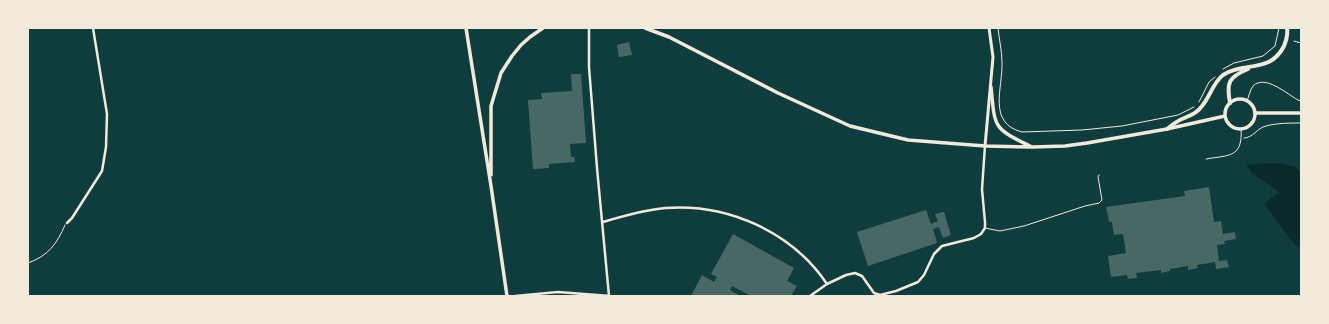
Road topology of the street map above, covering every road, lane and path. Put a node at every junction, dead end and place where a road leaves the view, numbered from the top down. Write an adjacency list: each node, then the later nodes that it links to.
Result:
1 (93, 28): 32 (street)
2 (466, 28): 30 (main road)
3 (544, 28): 30 (main road)
4 (588, 28): 31 (street)
5 (645, 28): 26 (main road)
6 (989, 28): 15 (main road)
7 (998, 28): 14 (path)
8 (1279, 28): 13 (path)
9 (1287, 28): 12 (highway)
10 (1294, 41): 11 (lane)
11 (1301, 43)
12 (1252, 67): 18 (highway); 23 (highway)
13 (1220, 72)
14 (1214, 77)
15 (991, 87): 26 (main road); 27 (main road)
16 (1248, 101): 17 (lane); 18 (main road); 19 (main road)
17 (1301, 101)
18 (1230, 103): 21 (main road)
19 (1255, 113): 20 (main road); 24 (main road)
20 (1301, 113)
21 (1225, 116): 23 (main road); 24 (main road)
22 (1301, 123): 25 (path)
23 (1167, 129): 27 (main road)
24 (1241, 129): 25 (lane)
25 (1242, 139): 28 (lane)
26 (985, 146): 27 (main road); 33 (street)
27 (1033, 147)
28 (1206, 159)
29 (1099, 175): 33 (lane)
30 (491, 186): 37 (main road)
31 (603, 222): 35 (street); 39 (street)
32 (67, 223): 34 (path)
33 (985, 228): 35 (street)
34 (28, 263)
35 (827, 284): 40 (street)
36 (572, 294): 38 (street); 39 (street)
37 (507, 296)
38 (515, 296)
39 (609, 296)
40 (810, 296)

